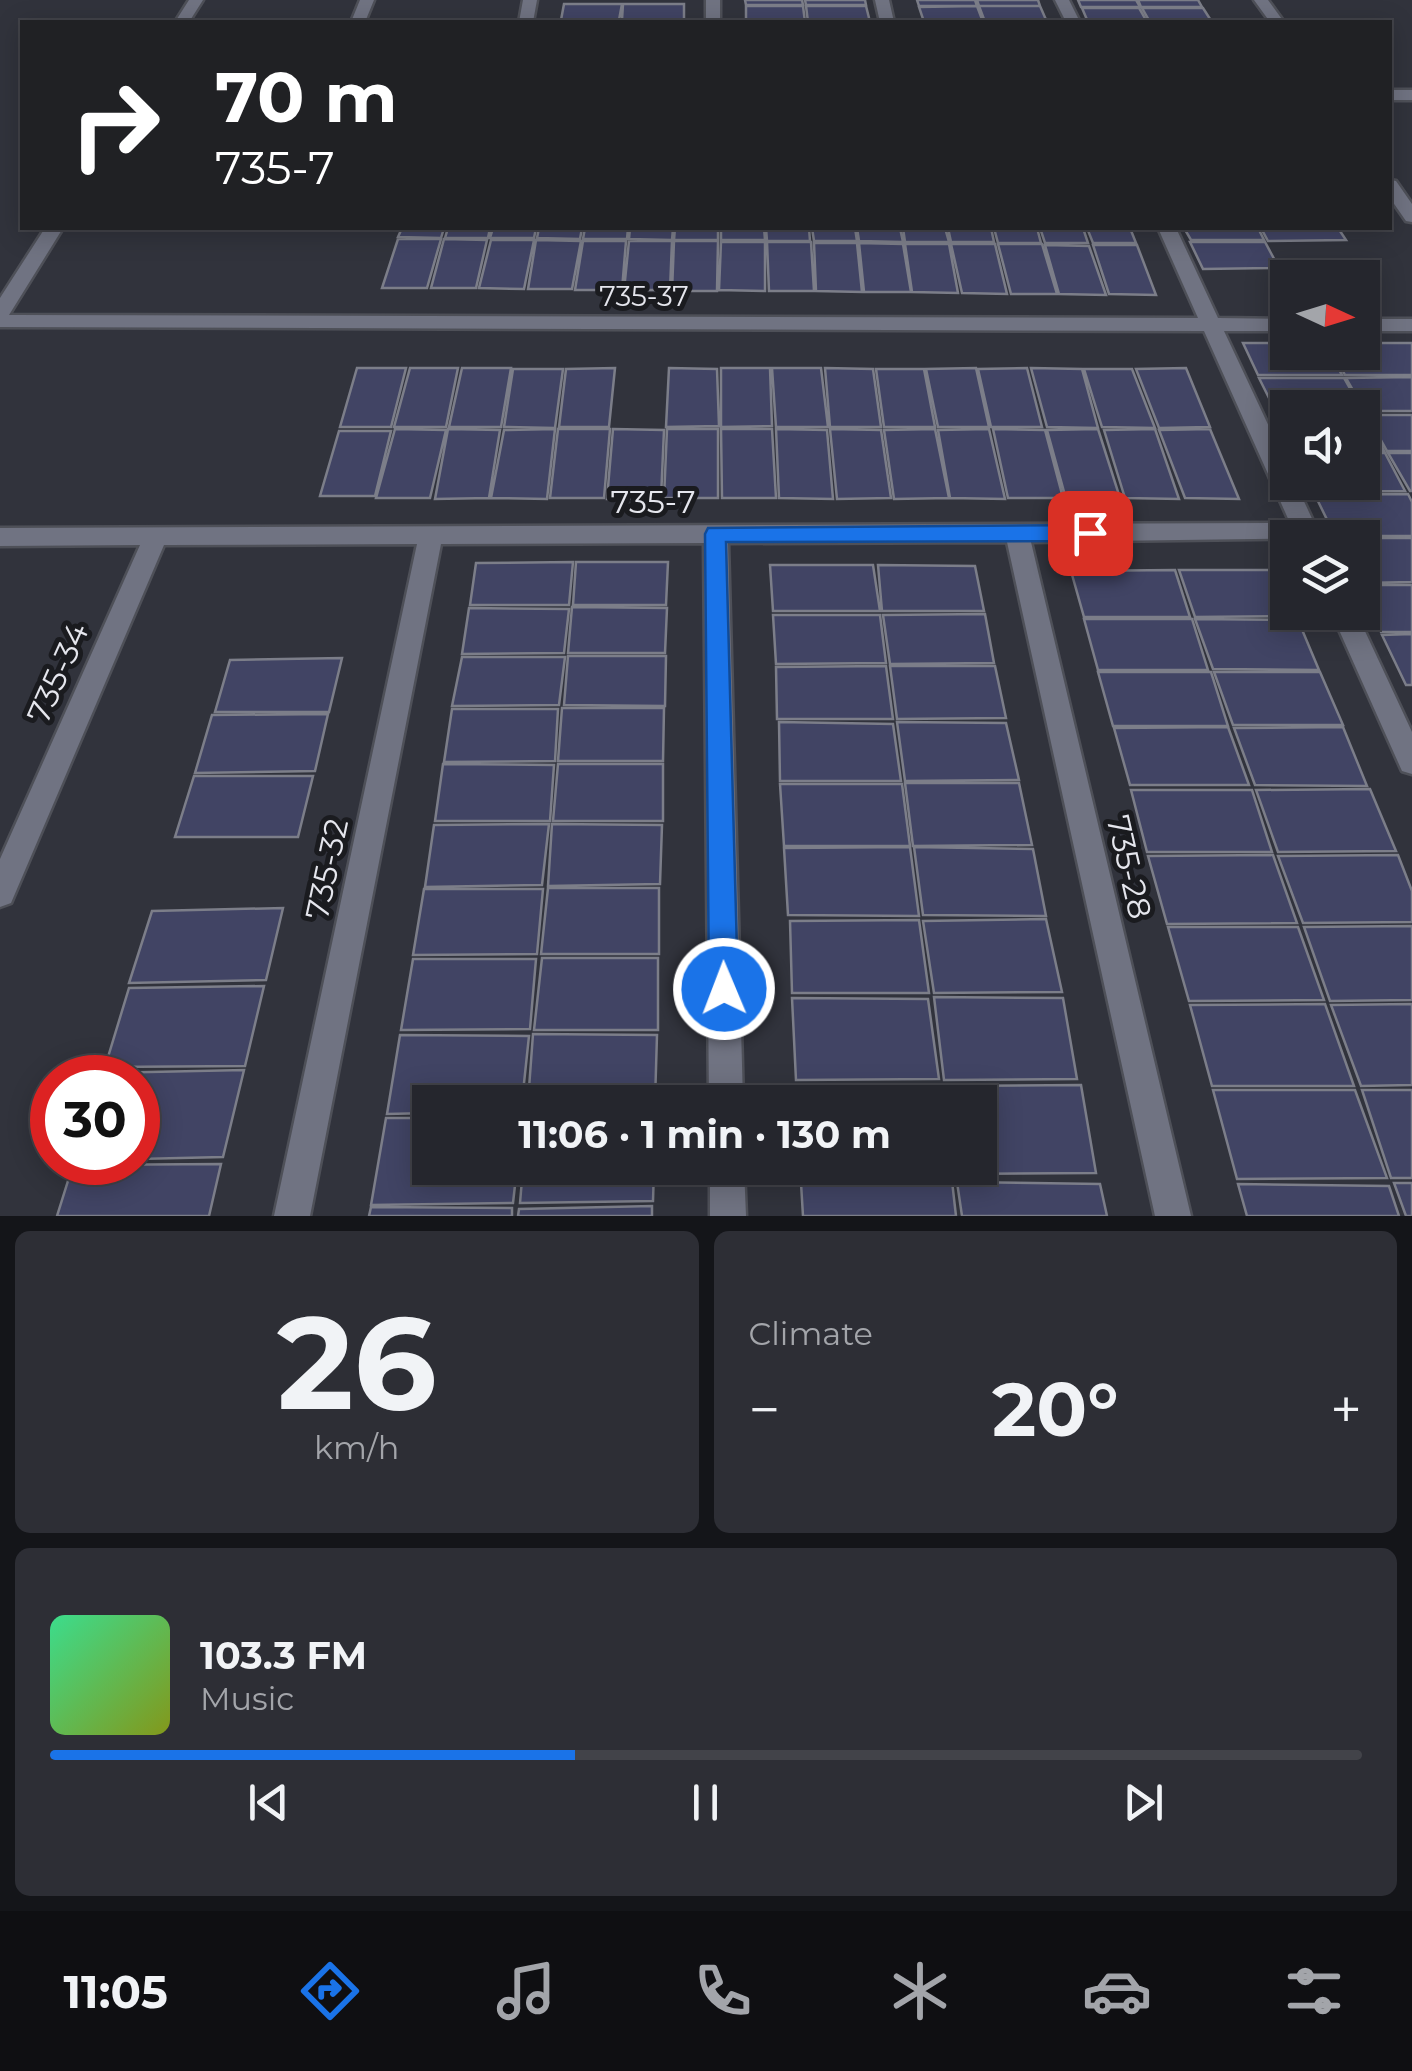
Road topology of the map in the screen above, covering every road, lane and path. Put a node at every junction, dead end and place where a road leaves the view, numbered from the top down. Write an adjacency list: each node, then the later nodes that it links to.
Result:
1 (1392, 189): 2 (street)
2 (1412, 217)
3 (53, 230): 5 (street)
4 (1168, 230): 7 (street)
5 (0, 313)
6 (0, 321): 7 (street, 735-37)
7 (1212, 324): 8 (street, 735-37); 11 (street)
8 (1270, 325)
9 (1380, 325): 10 (street)
10 (1412, 325)
11 (1301, 520)
12 (1017, 533): 13 (street, 735-7); 15 (street, 735-7); 25 (street, 735-28)
13 (716, 534): 14 (street, 735-7); 21 (street)
14 (432, 535): 17 (street, 735-7); 23 (street, 735-32)
15 (1270, 535)
16 (0, 536): 17 (street, 735-7)
17 (156, 536): 20 (street, 735-34)
18 (1352, 630): 19 (street)
19 (1412, 762)
20 (0, 893)
21 (726, 1085)
22 (727, 1185): 24 (street)
23 (292, 1216)
24 (728, 1216)
25 (1174, 1216)

